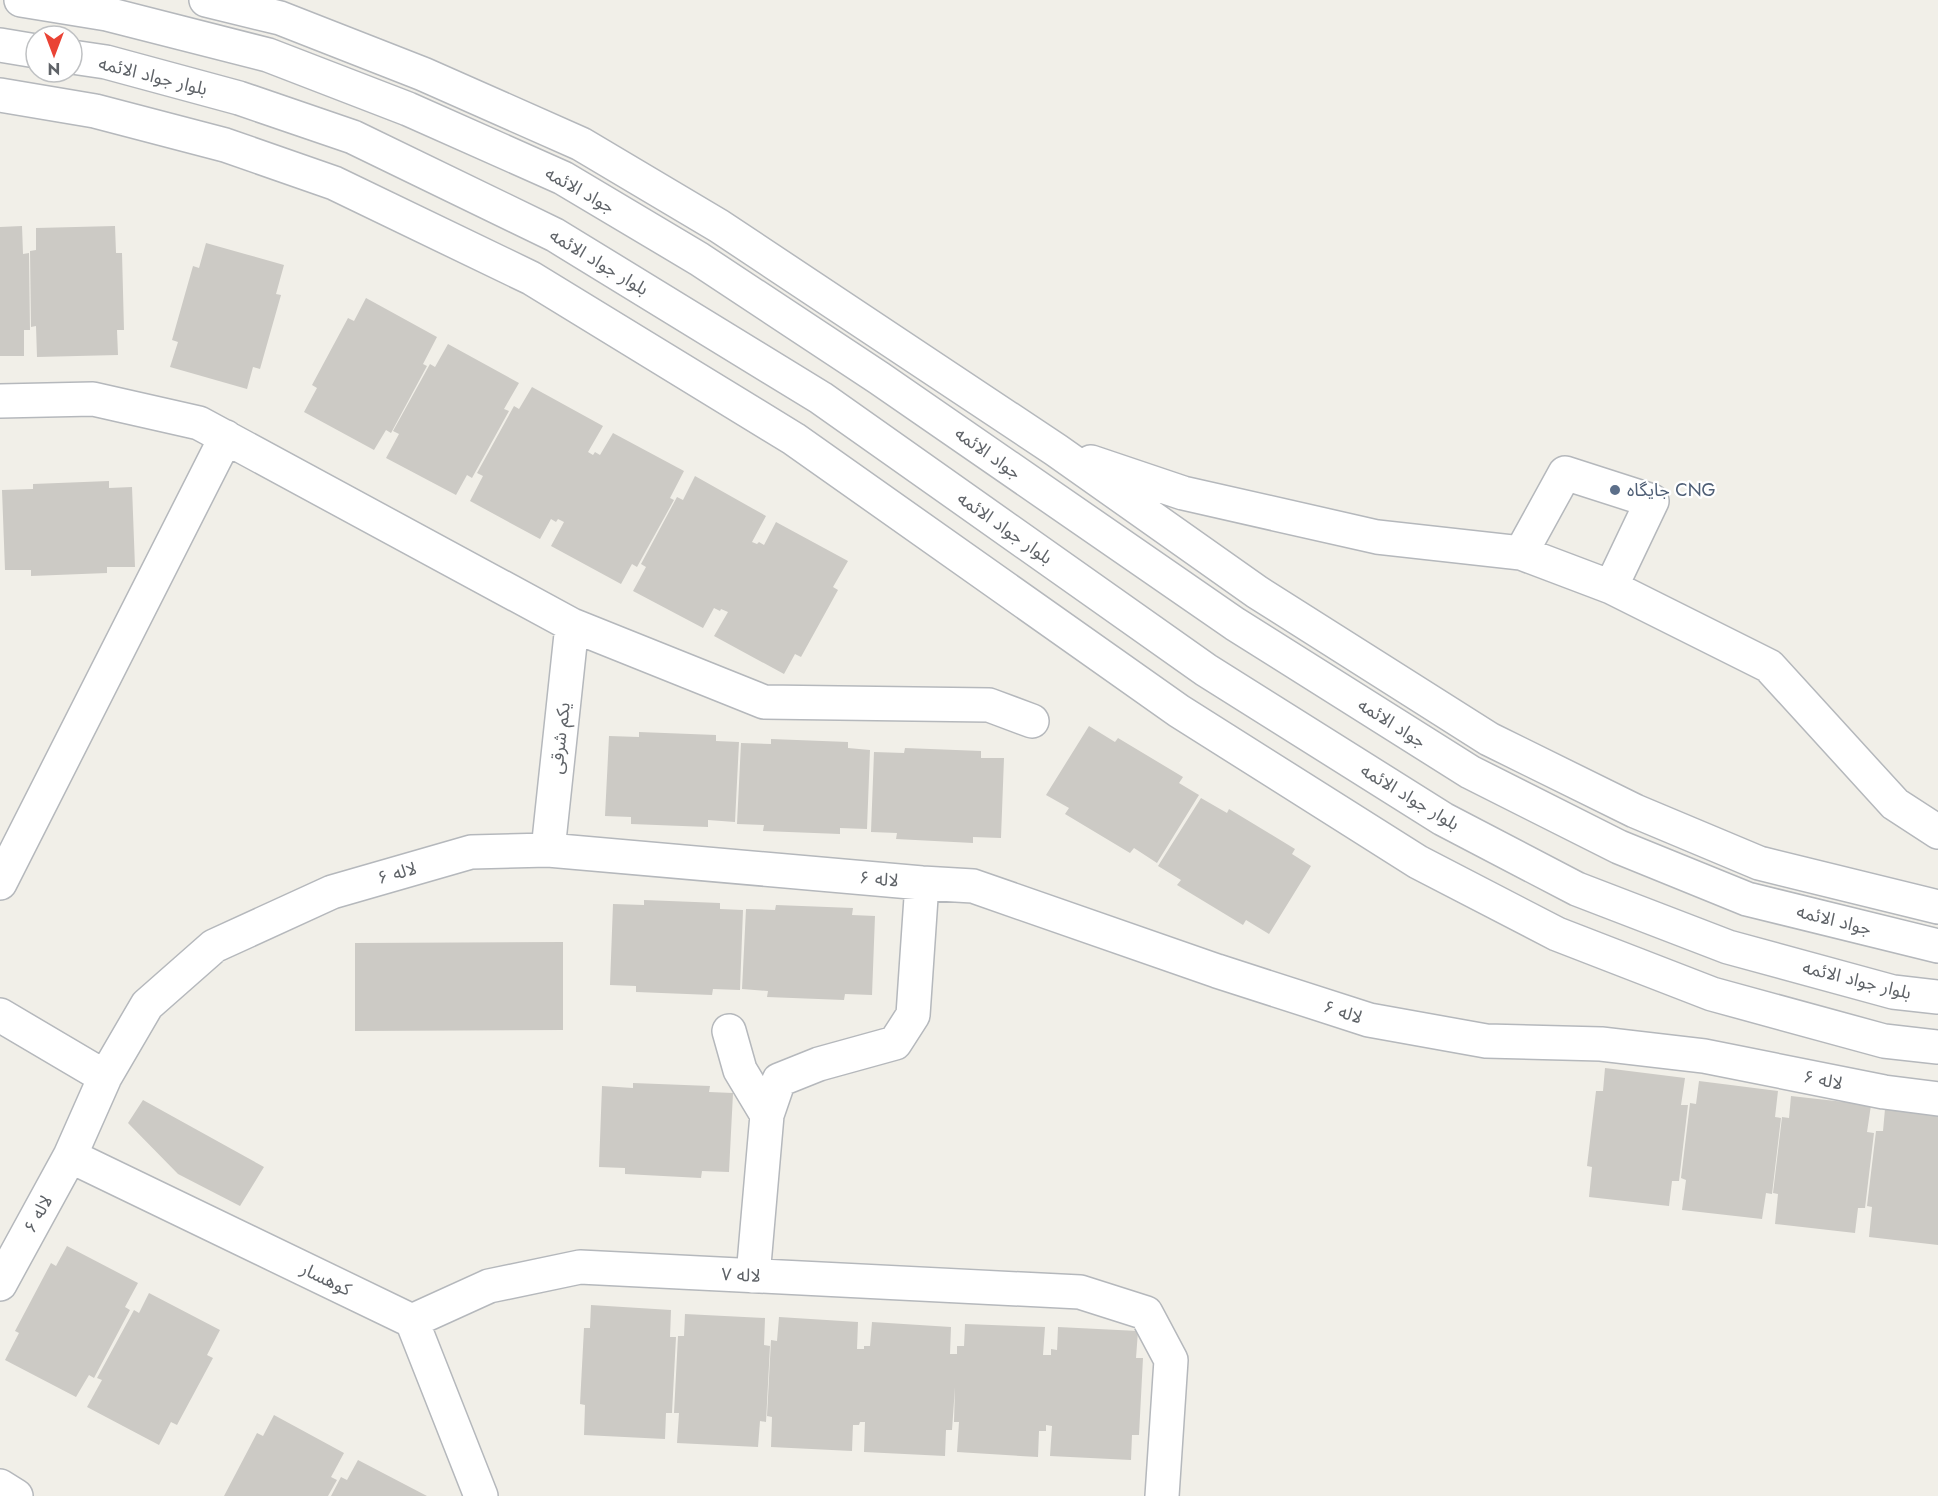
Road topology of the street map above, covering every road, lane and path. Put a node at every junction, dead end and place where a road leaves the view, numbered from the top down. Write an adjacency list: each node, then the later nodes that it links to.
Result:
1 (21, 0): 19 (street, جواد الائمه)
2 (206, 0): 9 (street)
3 (0, 45): 4 (street)
4 (24, 49)
5 (84, 59): 20 (street, بلوار جواد الائمه)
6 (0, 95): 23 (street)
7 (0, 401): 8 (street)
8 (226, 437): 12 (street); 16 (street)
9 (1056, 450): 10 (street); 18 (street)
10 (1521, 553): 11 (street); 11 (street)
11 (1611, 587): 14 (street)
12 (572, 625): 13 (street); 15 (street, یکم شرقی)
13 (1032, 721)
14 (1938, 832)
15 (548, 850): 17 (street, لاله ۶); 24 (street, لاله ۶)
16 (0, 883)
17 (922, 883): 25 (street, لاله ۶); 26 (street)
18 (1938, 907)
19 (1938, 946)
20 (1938, 997)
21 (0, 1015): 24 (street)
22 (729, 1031): 26 (street)
23 (1938, 1047)
24 (105, 1077): 27 (street, لاله ۶)
25 (1938, 1099)
26 (768, 1115): 28 (street)
27 (70, 1156): 29 (street, لاله ۶); 30 (street, کوهسار)
28 (753, 1276): 30 (street, لاله ۷); 34 (street, لاله ۷)
29 (0, 1284)
30 (412, 1321): 33 (street)
31 (0, 1486): 32 (street)
32 (16, 1496)
33 (481, 1496)
34 (1162, 1496)

